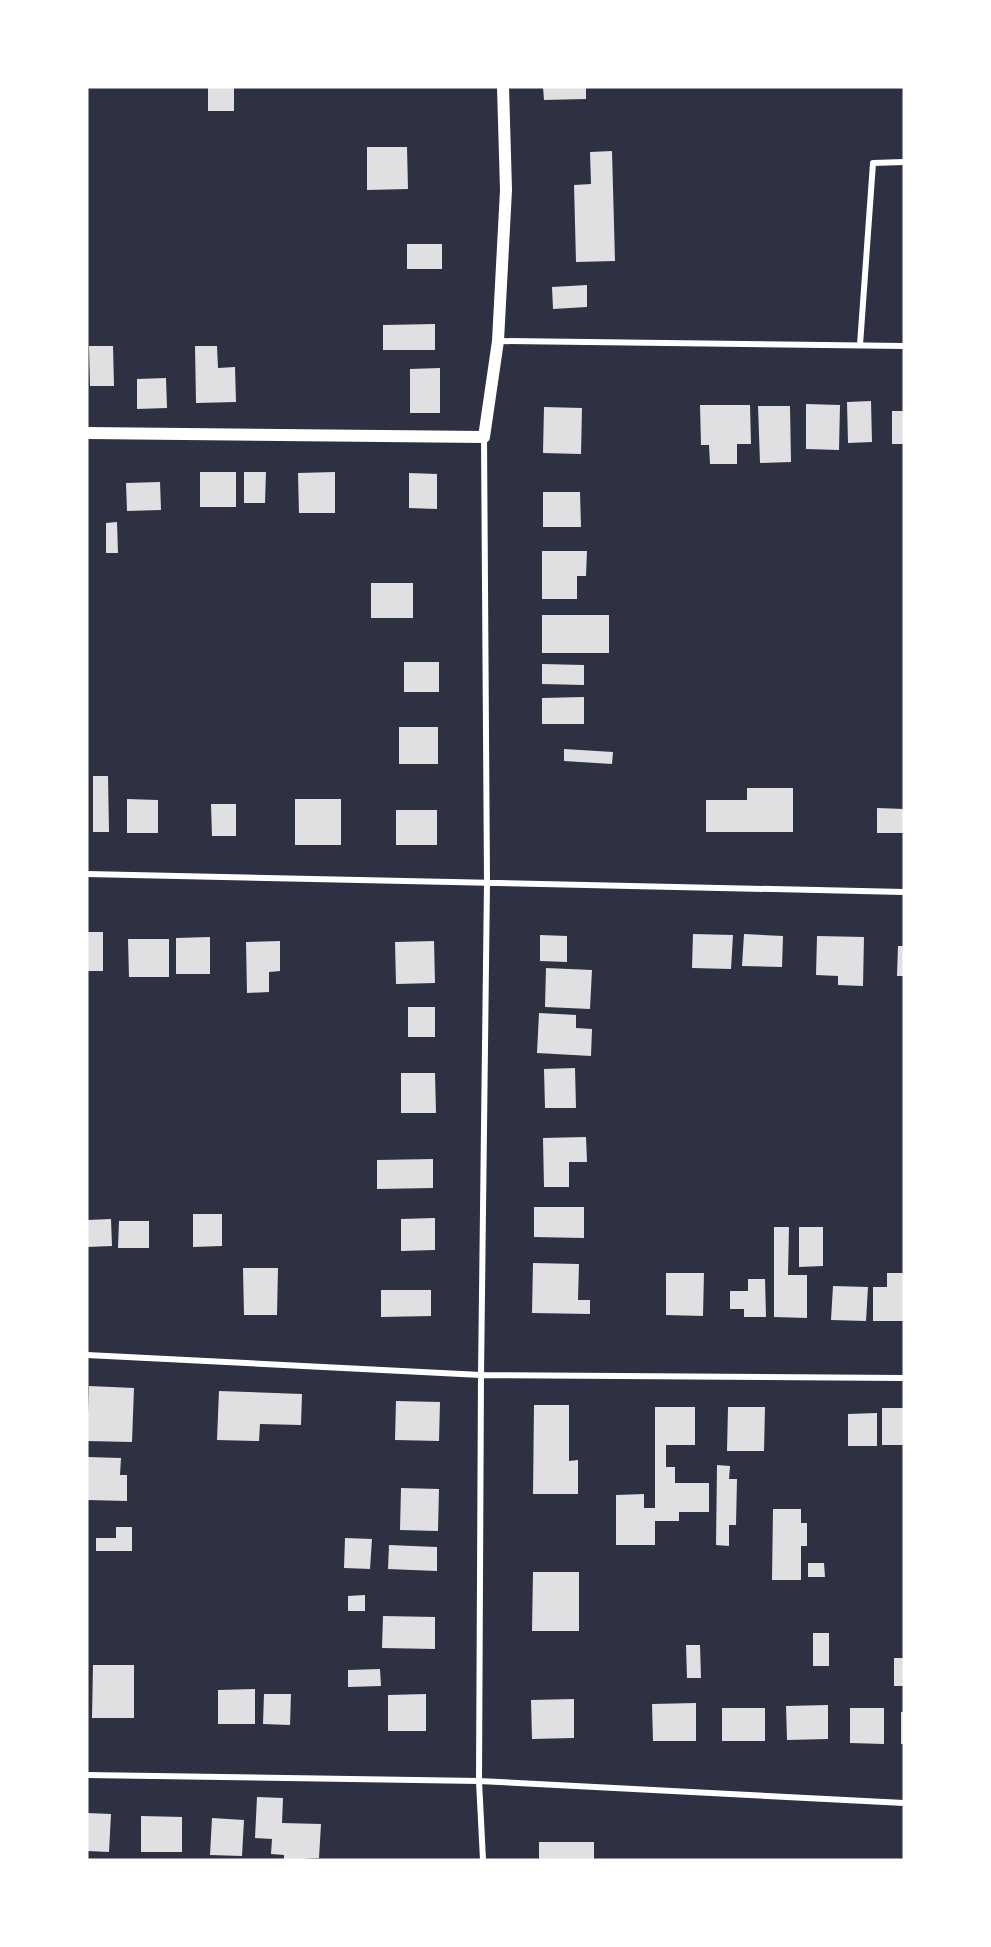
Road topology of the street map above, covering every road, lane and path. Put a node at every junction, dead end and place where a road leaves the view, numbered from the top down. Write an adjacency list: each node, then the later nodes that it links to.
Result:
1 (503, 87): 3 (main road)
2 (904, 162): 4 (street)
3 (498, 341): 4 (street); 7 (main road)
4 (860, 345): 5 (street)
5 (904, 346)
6 (87, 434): 7 (main road)
7 (484, 437): 9 (street)
8 (87, 874): 9 (street)
9 (487, 882): 10 (street); 12 (street)
10 (904, 892)
11 (87, 1355): 12 (street)
12 (481, 1375): 13 (street); 15 (street)
13 (904, 1378)
14 (87, 1774): 15 (street)
15 (479, 1781): 16 (street); 17 (street)
16 (904, 1803)
17 (483, 1860)

